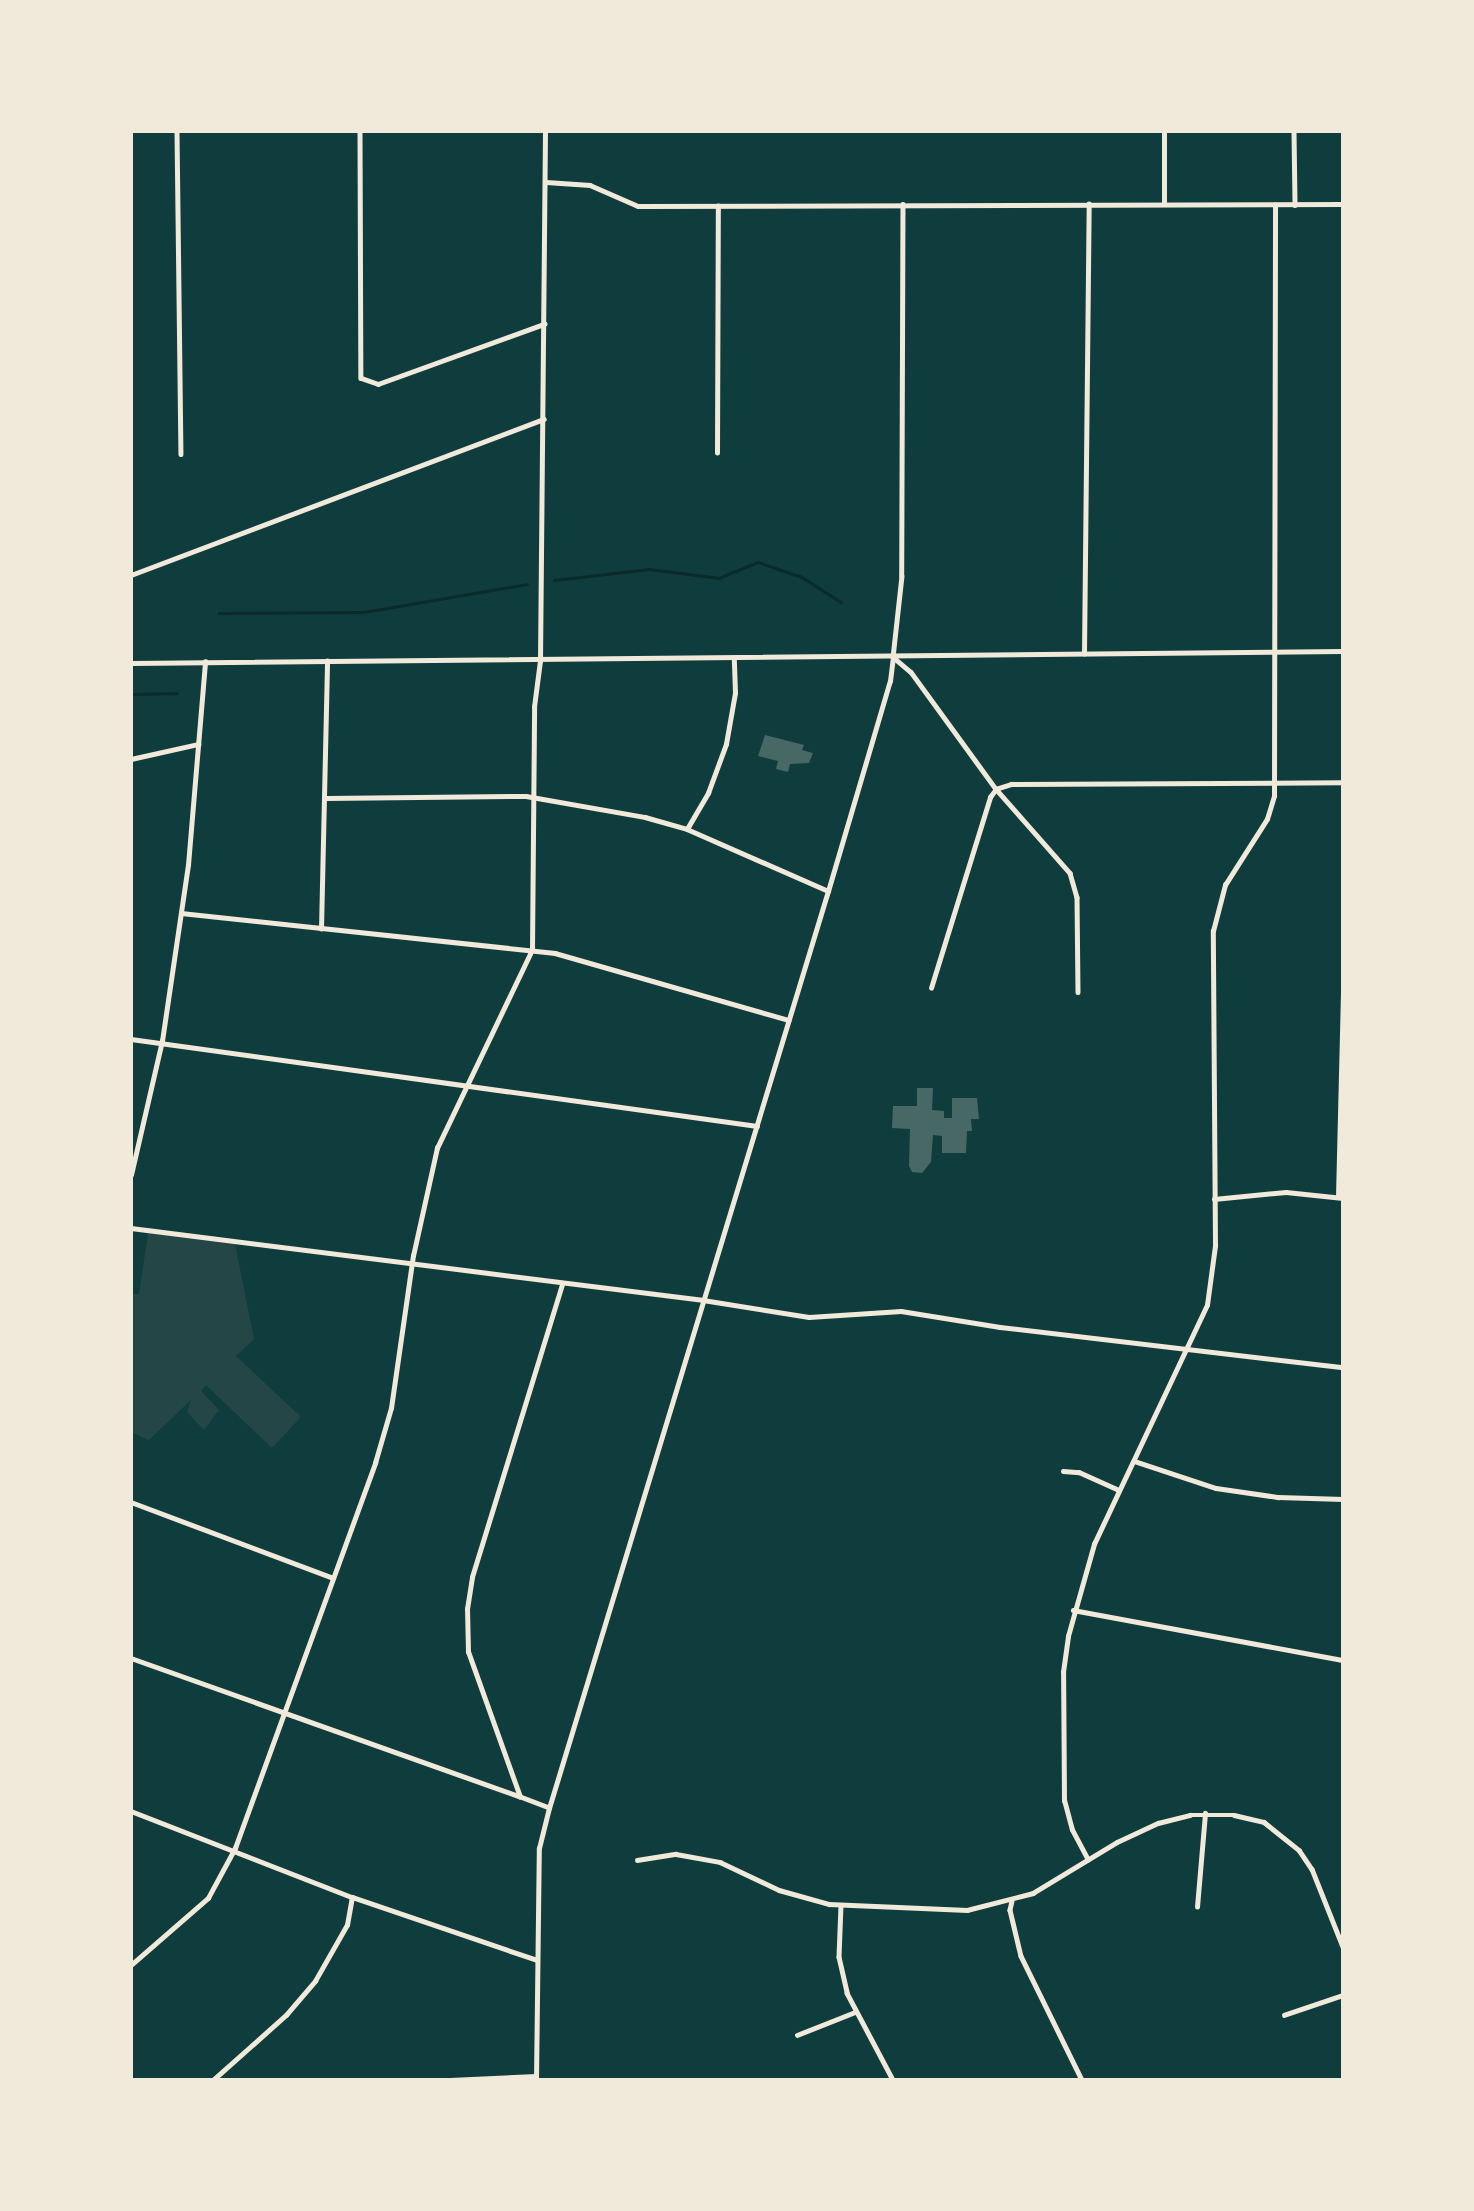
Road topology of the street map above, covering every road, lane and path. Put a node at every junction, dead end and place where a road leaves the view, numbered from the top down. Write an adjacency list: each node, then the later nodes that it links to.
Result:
1 (177, 131): 17 (street)
2 (359, 131): 14 (street)
3 (545, 131): 6 (street)
4 (1164, 131): 9 (street)
5 (1294, 131): 12 (street)
6 (546, 182): 13 (street); 14 (street)
7 (903, 204): 8 (street); 13 (street); 22 (street)
8 (1089, 204): 9 (street); 21 (street)
9 (1164, 204): 11 (street)
10 (1343, 204): 12 (street)
11 (1275, 205): 12 (street); 20 (street)
12 (1295, 205)
13 (718, 206): 16 (street)
14 (544, 324): 15 (street)
15 (543, 419): 18 (street); 24 (street)
16 (717, 453)
17 (181, 454)
18 (131, 575)
19 (1343, 651): 20 (street)
20 (1272, 653): 21 (street); 31 (street)
21 (1084, 654): 22 (street)
22 (893, 657): 23 (street); 32 (street); 36 (street)
23 (734, 658): 24 (street); 35 (street)
24 (540, 661): 26 (street); 33 (street)
25 (205, 662): 26 (street); 27 (street); 28 (street)
26 (327, 662): 34 (street)
27 (131, 663)
28 (198, 744): 29 (street); 37 (street)
29 (131, 759)
30 (1343, 782): 31 (street)
31 (1273, 783): 32 (street); 50 (street)
32 (996, 789): 41 (street); 42 (street)
33 (533, 796): 34 (street); 35 (street); 39 (street)
34 (326, 798): 38 (street)
35 (687, 829): 36 (street)
36 (828, 891): 43 (street)
37 (181, 913): 38 (street); 45 (street)
38 (321, 929): 39 (street)
39 (532, 950): 43 (street); 46 (street)
40 (1343, 986): 49 (street)
41 (931, 988)
42 (1078, 992)
43 (789, 1020): 47 (street)
44 (131, 1039): 45 (street)
45 (162, 1041): 46 (street); 48 (street)
46 (466, 1087): 47 (street); 52 (street)
47 (757, 1126): 54 (street)
48 (131, 1175)
49 (1340, 1198): 50 (street)
50 (1214, 1199): 55 (street)
51 (131, 1228): 52 (street)
52 (412, 1264): 53 (street); 62 (street)
53 (562, 1285): 54 (street); 67 (street)
54 (704, 1300): 55 (street); 68 (street)
55 (1191, 1347): 56 (street); 57 (street)
56 (1343, 1367)
57 (1134, 1461): 59 (street); 60 (street)
58 (1063, 1471): 59 (street)
59 (1119, 1490): 63 (street)
60 (1343, 1499)
61 (131, 1502): 62 (street)
62 (331, 1577): 66 (street)
63 (1073, 1610): 65 (street); 73 (street)
64 (131, 1658): 66 (street)
65 (1343, 1660)
66 (281, 1714): 67 (street); 71 (street)
67 (520, 1797): 68 (street)
68 (549, 1808): 79 (street)
69 (131, 1811): 71 (street)
70 (1205, 1813): 73 (street); 77 (street); 78 (street)
71 (234, 1848): 74 (street); 80 (street)
72 (637, 1860): 76 (street)
73 (1088, 1860): 75 (street)
74 (352, 1897): 79 (street); 86 (street)
75 (1012, 1901): 76 (street); 89 (street)
76 (841, 1905): 82 (street)
77 (1196, 1907)
78 (1343, 1947)
79 (537, 1960): 85 (street)
80 (131, 1965)
81 (1343, 1995): 83 (street)
82 (855, 2012): 84 (street); 88 (street)
83 (1284, 2015)
84 (797, 2035)
85 (536, 2078): 87 (street)
86 (213, 2080)
87 (450, 2080)
88 (893, 2080)
89 (1082, 2080)

